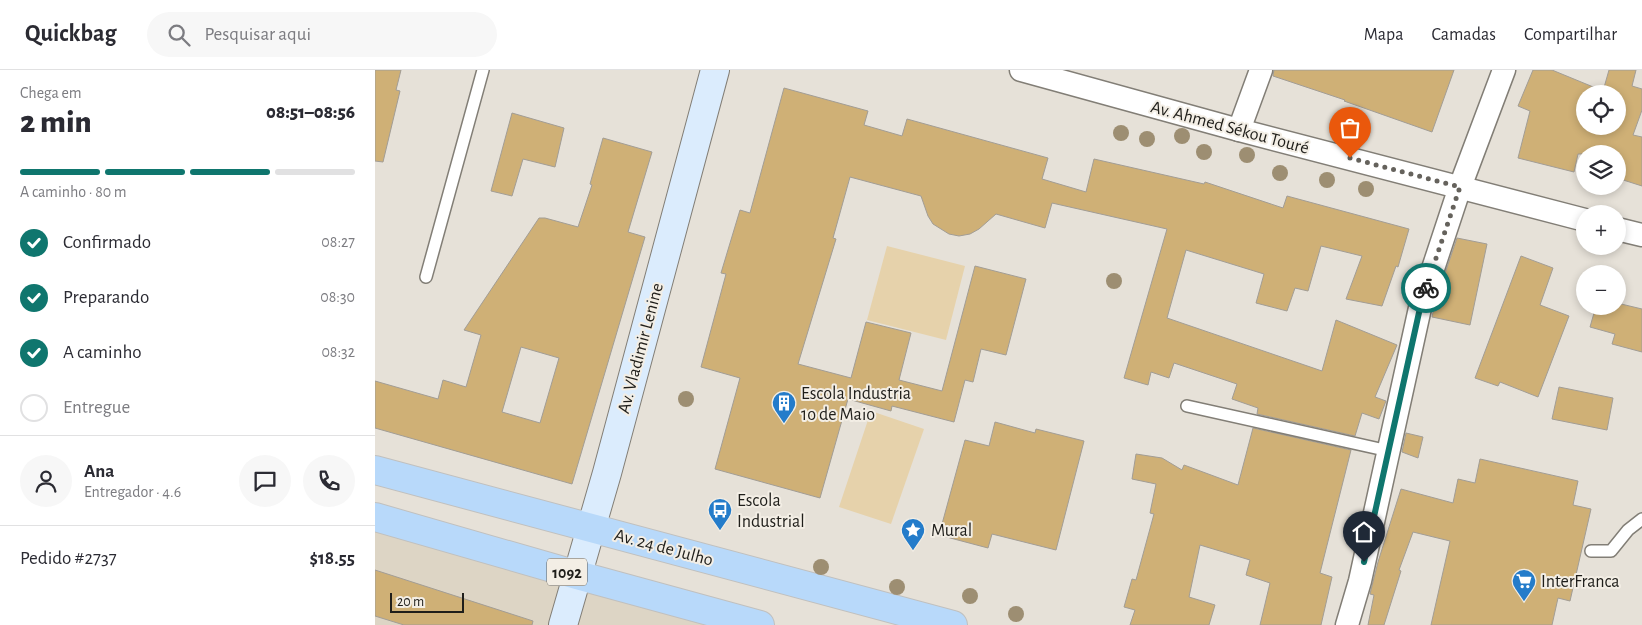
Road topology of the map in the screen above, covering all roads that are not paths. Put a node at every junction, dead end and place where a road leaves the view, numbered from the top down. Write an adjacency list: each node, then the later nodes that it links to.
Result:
1 (483, 70): 11 (lane)
2 (715, 70): 17 (main road, Av. Vladimir Lenine)
3 (1021, 70): 6 (street, Av. Ahmed Sékou Touré)
4 (1261, 70): 6 (street)
5 (1504, 70): 7 (street)
6 (1239, 130): 7 (street, Av. Ahmed Sékou Touré)
7 (1460, 187): 8 (street, Av. Ahmed Sékou Touré); 13 (street)
8 (1576, 218)
9 (1626, 231): 10 (street)
10 (1642, 235)
11 (426, 278)
12 (1187, 406): 13 (lane)
13 (1389, 450): 23 (street)
14 (375, 470): 17 (main road, Av. 24 de Julho)
15 (375, 517): 19 (main road, 1092)
16 (1642, 519): 18 (lane)
17 (591, 527): 19 (main road, Av. Vladimir Lenine); 22 (main road, Av. 24 de Julho)
18 (1591, 551)
19 (577, 575): 20 (main road, Av. Vladimir Lenine); 21 (main road, 1092)
20 (563, 625)
21 (761, 625)
22 (953, 625)
23 (1347, 625)

